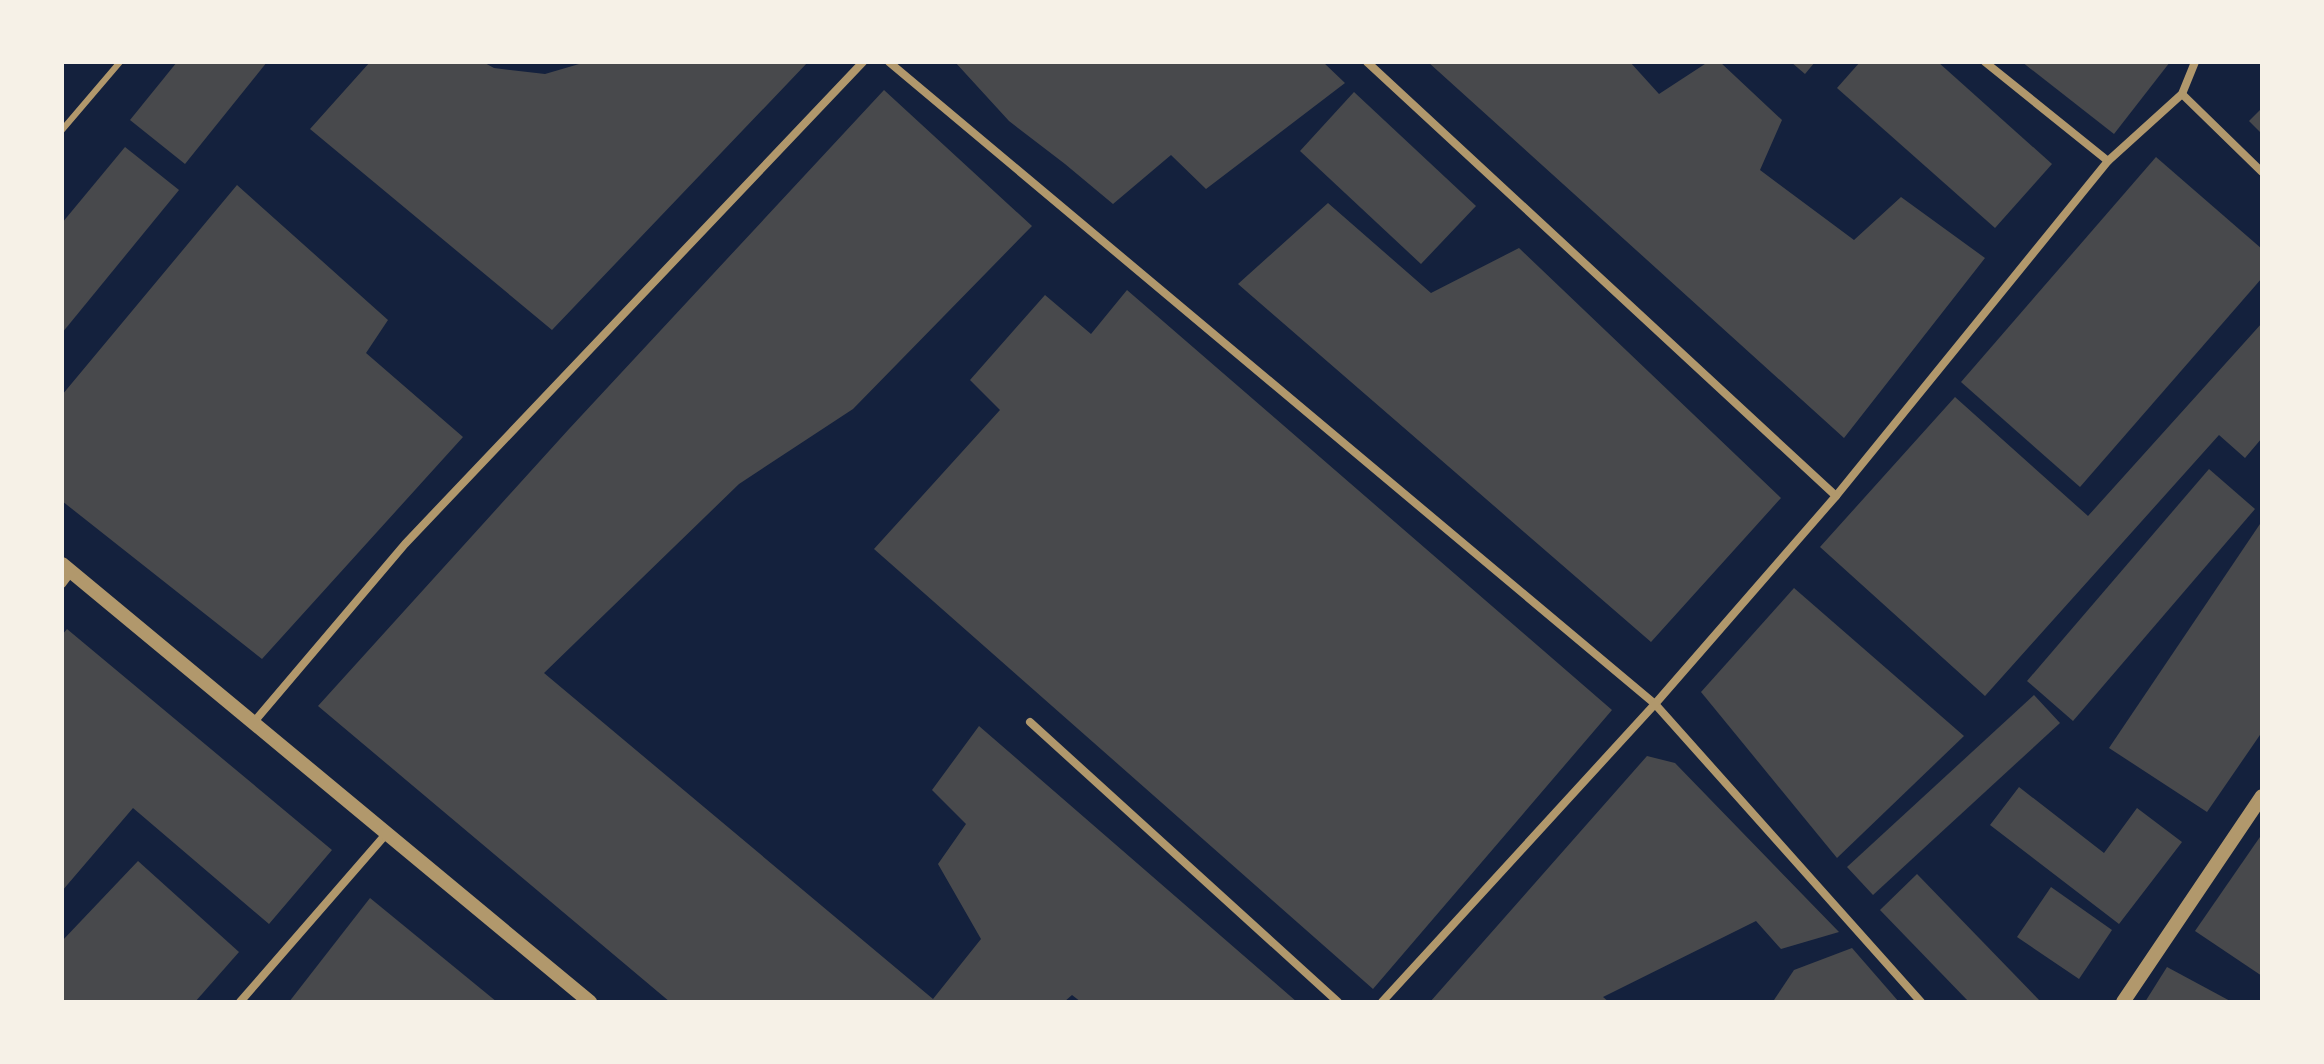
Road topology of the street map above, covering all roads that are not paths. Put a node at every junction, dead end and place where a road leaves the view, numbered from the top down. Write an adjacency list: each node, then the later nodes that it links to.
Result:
1 (120, 62): 8 (lane)
2 (863, 62): 14 (street)
3 (889, 62): 13 (street)
4 (1367, 62): 11 (street)
5 (1985, 62): 9 (street)
6 (2195, 62): 7 (street)
7 (2182, 94): 9 (street); 10 (street)
8 (62, 130)
9 (2108, 161): 11 (street)
10 (2262, 172)
11 (1836, 496): 13 (street)
12 (65, 573): 14 (street)
13 (1655, 704): 21 (street); 22 (street)
14 (254, 722): 17 (street)
15 (1030, 722): 20 (street)
16 (2262, 796): 23 (street)
17 (387, 833): 18 (street); 19 (street)
18 (240, 1002)
19 (590, 1002)
20 (1338, 1002)
21 (1382, 1002)
22 (1921, 1002)
23 (2123, 1002)

